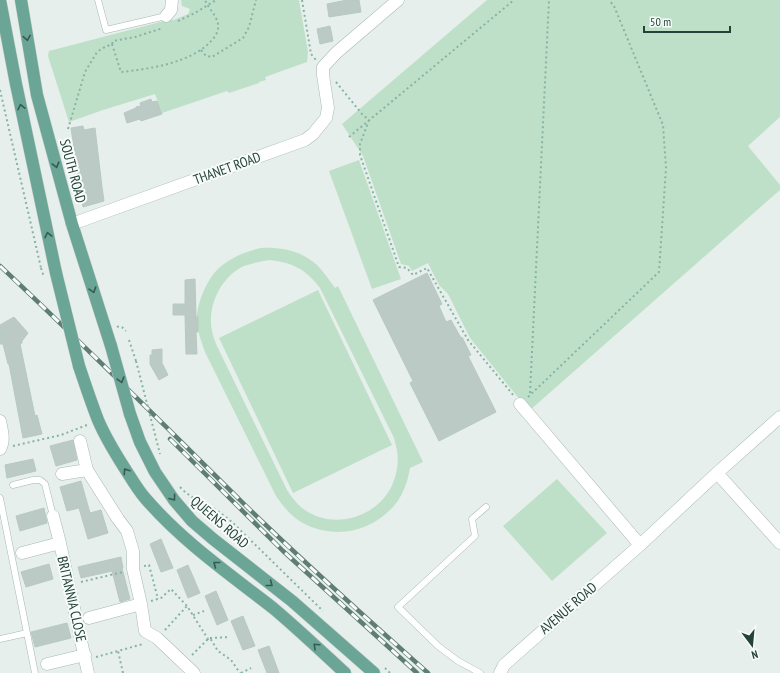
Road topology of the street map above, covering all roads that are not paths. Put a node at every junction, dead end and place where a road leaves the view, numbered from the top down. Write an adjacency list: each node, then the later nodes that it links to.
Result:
1 (0, 0): 35 (main road, one-way to 1, bridge)
2 (20, 0): 7 (main road, SOUTH ROAD, one-way to 7)
3 (98, 0): 6 (lane)
4 (172, 0): 6 (street)
5 (398, 0): 7 (street, THANET ROAD)
6 (165, 22)
7 (72, 224): 8 (main road, SOUTH ROAD, one-way to 8)
8 (111, 346): 31 (main road, QUEENS ROAD, one-way to 31, bridge)
9 (520, 404): 23 (street)
10 (780, 418): 15 (street, AVENUE ROAD)
11 (0, 422): 13 (street)
12 (80, 441): 14 (street)
13 (1, 448)
14 (87, 470): 16 (street); 25 (street)
15 (718, 473): 22 (street); 23 (street, AVENUE ROAD)
16 (62, 474)
17 (13, 485): 20 (lane)
18 (0, 498): 27 (lane)
19 (486, 507): 36 (lane)
20 (53, 516): 21 (street, BRITANNIA CLOSE)
21 (60, 543): 24 (street, BRITANNIA CLOSE); 29 (street, BRITANNIA CLOSE)
22 (780, 543)
23 (640, 545): 37 (street, AVENUE ROAD)
24 (22, 553)
25 (141, 604): 26 (street); 34 (street)
26 (89, 618)
27 (27, 633): 28 (lane); 32 (lane)
28 (0, 639)
29 (89, 656): 30 (street, BRITANNIA CLOSE); 33 (street, BRITANNIA CLOSE)
30 (47, 664)
31 (379, 670)
32 (35, 673)
33 (88, 673)
34 (194, 673)
35 (345, 673)
36 (480, 673)
37 (500, 673)

